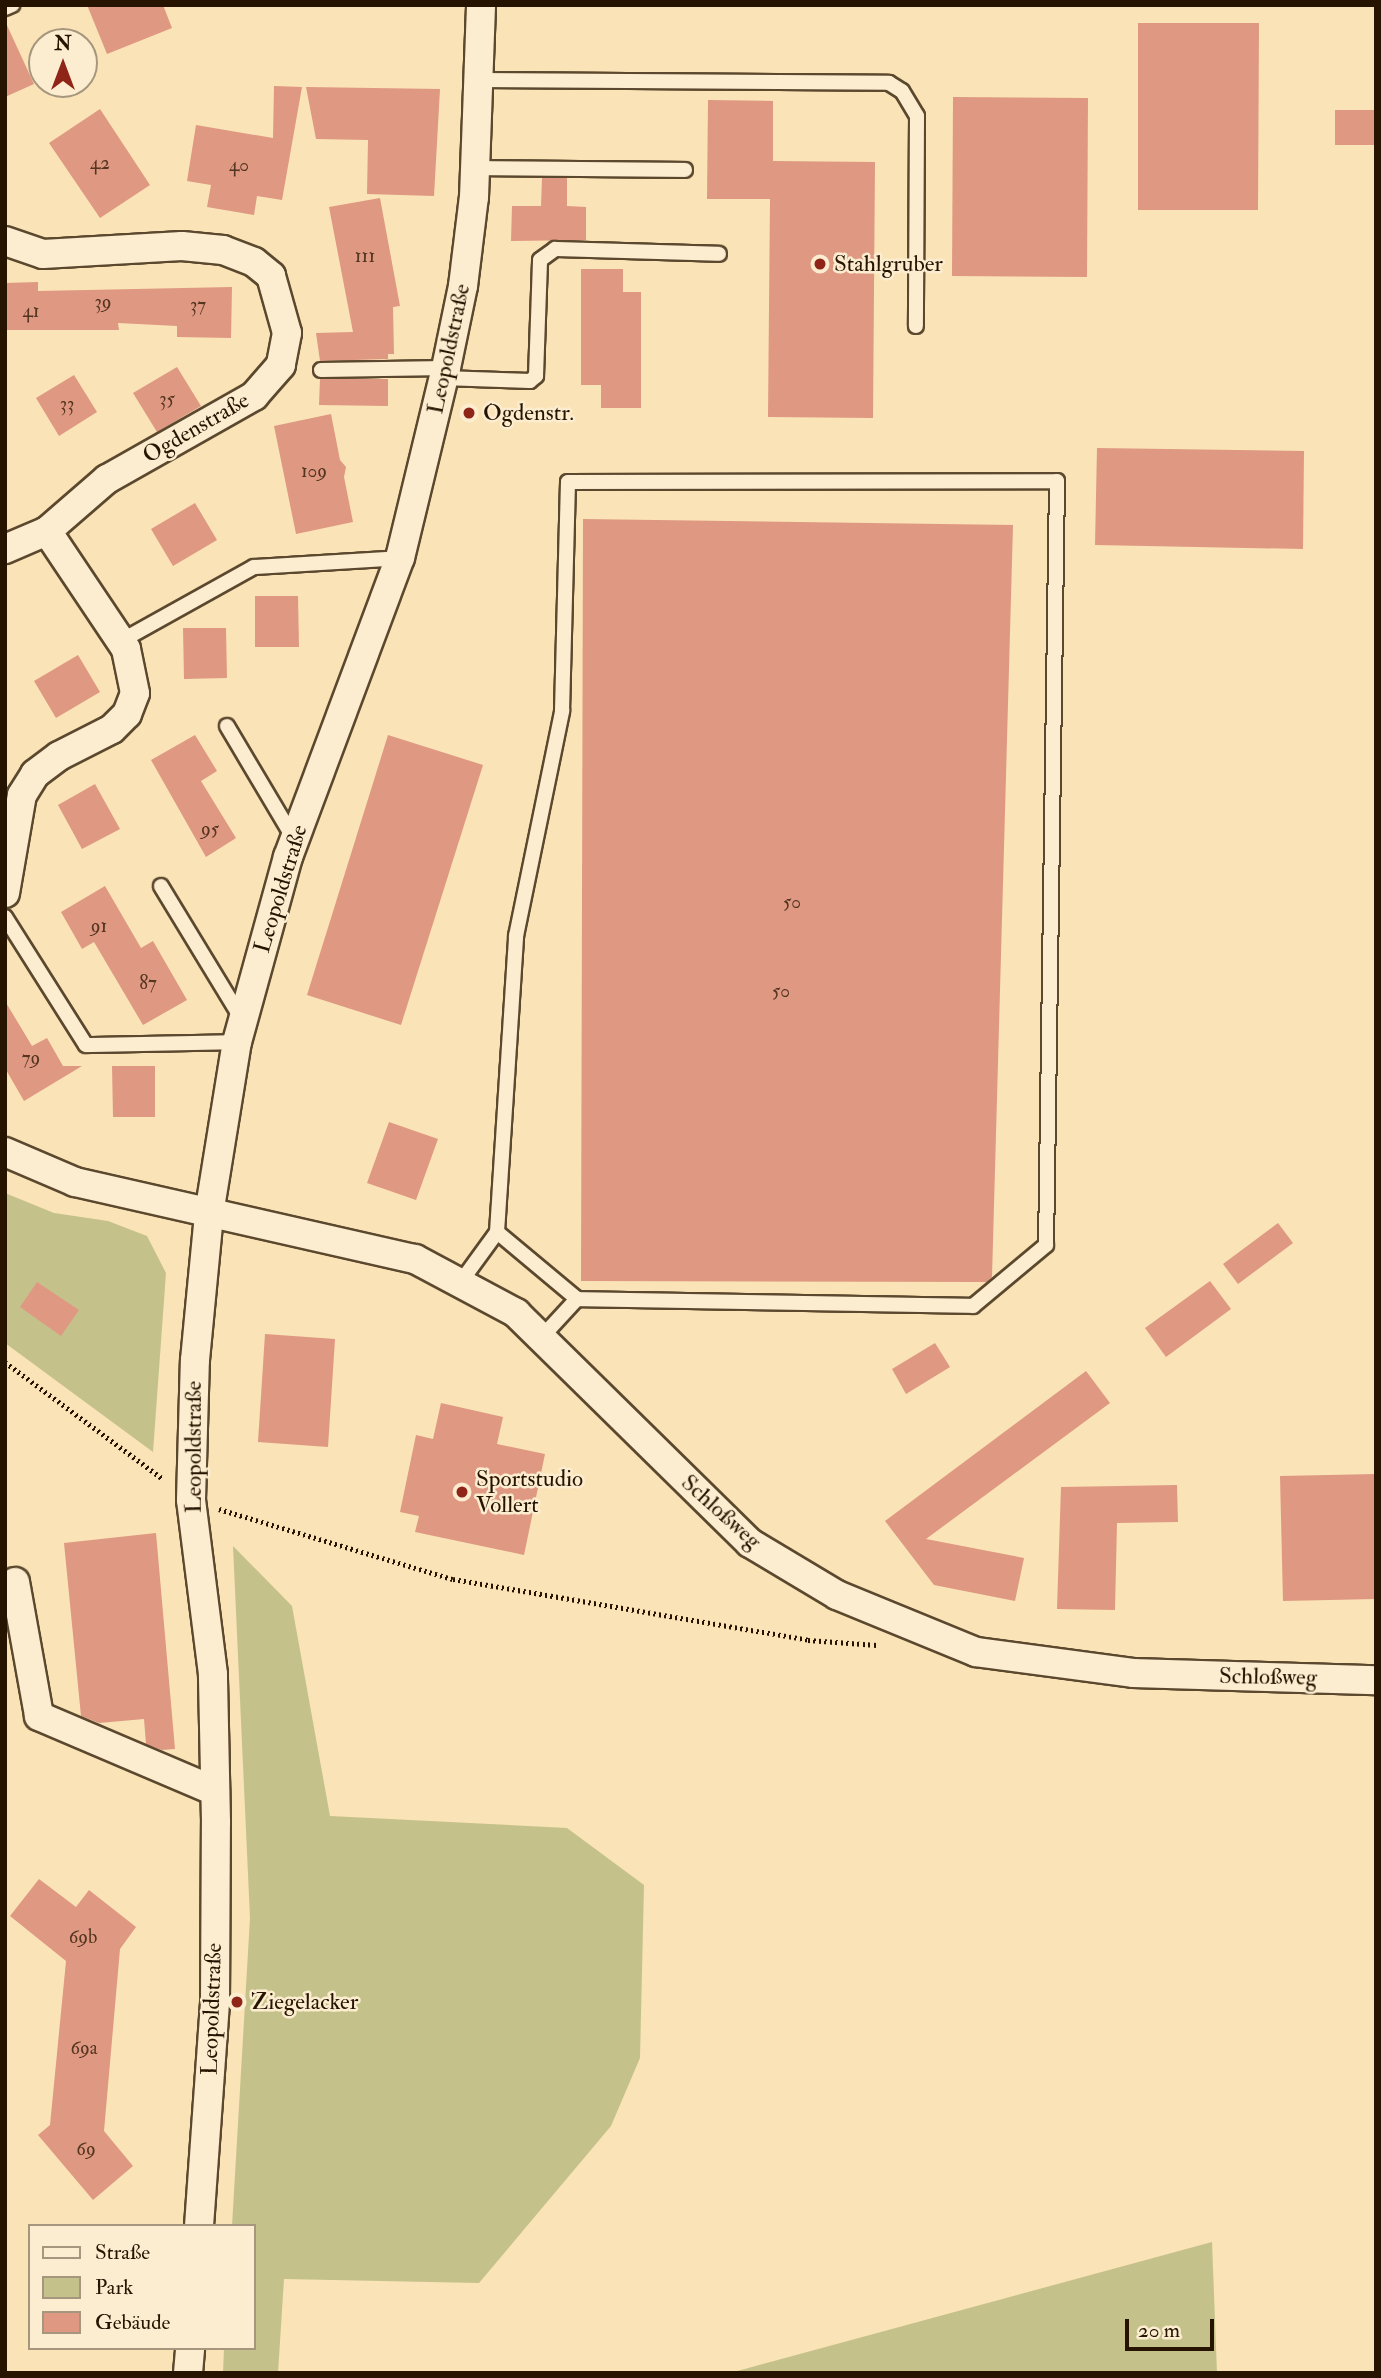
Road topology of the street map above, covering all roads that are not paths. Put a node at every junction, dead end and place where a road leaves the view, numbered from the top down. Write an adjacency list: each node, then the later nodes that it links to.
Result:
1 (12, 5): 3 (lane)
2 (481, 5): 4 (street, Leopoldstraße)
3 (5, 8)
4 (479, 80): 5 (street, Leopoldstraße); 9 (lane)
5 (475, 168): 6 (lane); 11 (street, Leopoldstraße)
6 (685, 170)
7 (5, 241): 12 (street, Ogdenstraße)
8 (719, 254): 11 (lane)
9 (916, 326)
10 (321, 370): 11 (lane)
11 (445, 373): 14 (street, Leopoldstraße)
12 (47, 531): 13 (street, Ogdenstraße); 15 (street)
13 (5, 548)
14 (400, 558): 15 (lane); 17 (street, Leopoldstraße)
15 (121, 641): 19 (street)
16 (228, 726): 17 (lane)
17 (295, 840): 21 (street, Leopoldstraße)
18 (161, 886): 21 (lane)
19 (5, 893)
20 (5, 917): 21 (lane)
21 (240, 1031): 23 (street, Leopoldstraße)
22 (5, 1152): 23 (street, Schloßweg)
23 (209, 1214): 25 (street, Schloßweg); 30 (street, Leopoldstraße)
24 (497, 1232): 25 (lane); 26 (lane); 26 (lane)
25 (460, 1283): 27 (street, Schloßweg)
26 (577, 1298): 27 (lane)
27 (541, 1338): 29 (street, Schloßweg)
28 (15, 1582): 30 (street)
29 (1376, 1680)
30 (215, 1791): 31 (street, Leopoldstraße)
31 (199, 2224)
32 (190, 2350): 33 (street)
33 (188, 2373)

